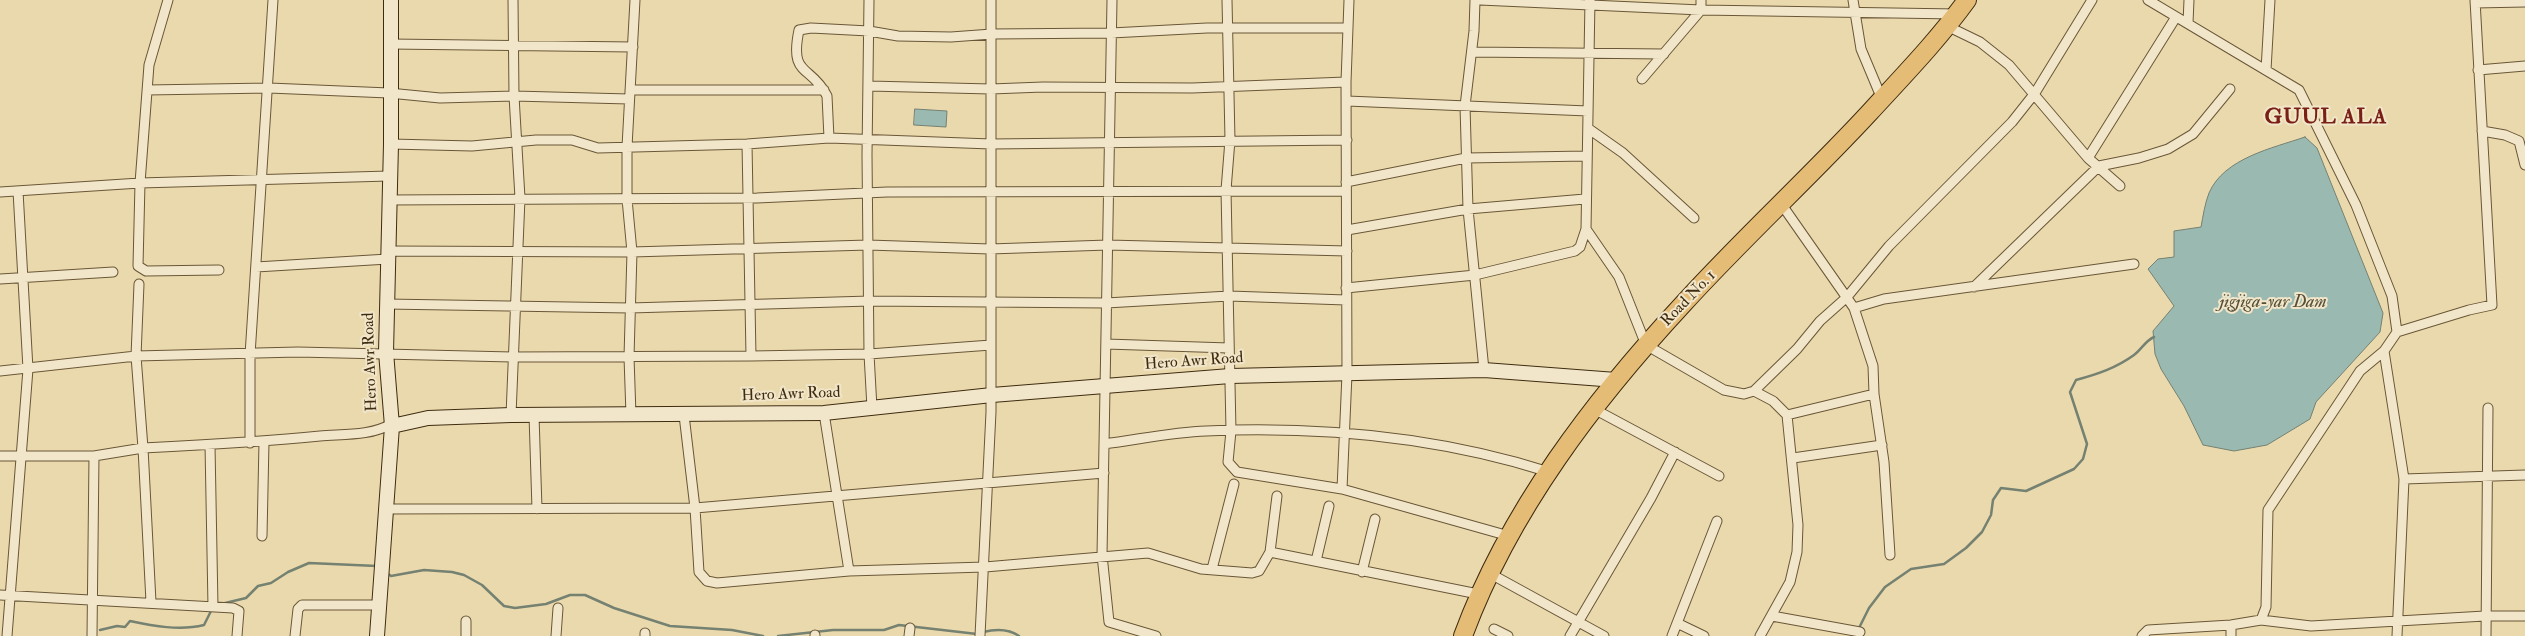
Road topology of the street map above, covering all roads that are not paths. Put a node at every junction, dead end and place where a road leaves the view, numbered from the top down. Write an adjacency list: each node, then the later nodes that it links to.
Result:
1 (168, 0): 48 (street)
2 (273, 0): 44 (street)
3 (390, 0): 31 (main road, Hero Awr Road)
4 (513, 0): 32 (street)
5 (635, 0): 33 (street)
6 (869, 0): 28 (street)
7 (991, 0): 30 (street)
8 (1112, 0): 29 (street)
9 (1227, 0): 27 (street)
10 (1349, 0): 26 (street)
11 (1475, 0): 34 (street)
12 (1480, 0): 20 (street)
13 (1853, 0): 22 (street)
14 (2092, 0): 51 (street)
15 (2148, 0): 24 (street)
16 (2189, 0): 25 (street)
17 (2270, 0): 38 (street)
18 (2475, 2): 19 (street); 39 (street)
19 (2525, 2)
20 (1590, 3): 21 (street); 35 (street)
21 (1701, 5): 22 (street); 36 (street)
22 (1855, 11): 23 (street); 54 (street)
23 (1957, 13): 51 (street); 54 (highway, Road No. 1)
24 (2176, 17): 25 (street); 72 (street)
25 (2188, 23): 38 (street)
26 (1348, 28): 27 (street); 41 (street)
27 (1228, 30): 29 (street); 42 (street)
28 (869, 31): 30 (street); 43 (street); 49 (street)
29 (1111, 33): 30 (street); 45 (street)
30 (992, 34): 46 (street)
31 (390, 44): 32 (street); 50 (main road, Hero Awr Road)
32 (514, 44): 33 (street); 53 (street)
33 (633, 47): 52 (street)
34 (1472, 52): 35 (street); 56 (street)
35 (1590, 54): 36 (street); 57 (street)
36 (1664, 54): 40 (street)
37 (2525, 66): 39 (street)
38 (2266, 70): 126 (street)
39 (2478, 70): 59 (street)
40 (1642, 79)
41 (1346, 82): 42 (street); 55 (street)
42 (1230, 85): 45 (street); 62 (street)
43 (869, 86): 46 (street); 61 (street)
44 (269, 88): 48 (street); 50 (street); 76 (street)
45 (1112, 88): 46 (street); 65 (street)
46 (991, 89): 68 (street)
47 (2230, 89): 74 (street)
48 (147, 90): 77 (street)
49 (824, 90): 52 (street); 60 (street)
50 (390, 93): 53 (street); 66 (main road, Hero Awr Road)
51 (2035, 94): 72 (street); 116 (street)
52 (630, 95): 53 (street); 69 (street)
53 (514, 96): 64 (street)
54 (1882, 99): 91 (highway, Road No. 1)
55 (1347, 101): 56 (street); 63 (street)
56 (1465, 106): 57 (street); 71 (street)
57 (1588, 111): 58 (street)
58 (1589, 129): 70 (street); 93 (street)
59 (2482, 132): 73 (street); 126 (street)
60 (830, 138): 61 (street); 67 (street)
61 (868, 139): 68 (street); 84 (street)
62 (1230, 140): 63 (street); 65 (street); 80 (street)
63 (1347, 140): 79 (street)
64 (517, 142): 66 (street); 69 (street); 86 (street)
65 (1110, 143): 68 (street); 85 (street)
66 (391, 144): 75 (main road, Hero Awr Road)
67 (747, 144): 69 (street); 87 (street)
68 (991, 144): 83 (street)
69 (627, 146): 89 (street)
70 (1587, 156): 71 (street); 88 (street)
71 (1466, 158): 79 (street); 92 (street)
72 (2088, 158): 74 (street)
73 (2525, 165)
74 (2099, 166): 78 (street); 113 (street)
75 (390, 176): 76 (street); 90 (main road, Hero Awr Road)
76 (262, 180): 77 (street); 106 (street)
77 (140, 183): 81 (street); 107 (street)
78 (2120, 186)
79 (1346, 187): 80 (street); 95 (street)
80 (1226, 190): 85 (street); 98 (street)
81 (18, 191): 82 (street); 111 (street)
82 (0, 192)
83 (991, 192): 84 (street); 85 (street); 99 (street)
84 (869, 193): 87 (street); 97 (street)
85 (1108, 193): 96 (street)
86 (520, 198): 89 (street); 90 (street); 102 (street)
87 (750, 198): 89 (street); 100 (street)
88 (1585, 198): 92 (street); 94 (street)
89 (627, 199): 103 (street)
90 (389, 200): 104 (main road, Hero Awr Road)
91 (1782, 205): 116 (street); 129 (highway, Road No. 1)
92 (1468, 209): 95 (street); 109 (street)
93 (1694, 218)
94 (1586, 229): 109 (street); 129 (street)
95 (1347, 230): 101 (street)
96 (1108, 244): 98 (street); 99 (street); 120 (street)
97 (868, 245): 99 (street); 100 (street); 117 (street)
98 (1227, 247): 101 (street); 115 (street)
99 (990, 249): 119 (street)
100 (751, 250): 103 (street); 122 (street)
101 (1347, 251): 114 (street)
102 (518, 252): 103 (street); 104 (street); 123 (street)
103 (632, 252): 124 (street)
104 (388, 255): 106 (street); 121 (main road, Hero Awr Road)
105 (2134, 264): 113 (street)
106 (256, 267): 134 (street)
107 (219, 270)
108 (113, 272): 111 (street)
109 (1475, 274): 114 (street); 140 (street)
110 (0, 279): 111 (street)
111 (22, 279): 139 (street)
112 (139, 284): 135 (street)
113 (1974, 287): 125 (street)
114 (1346, 288): 118 (street)
115 (1228, 296): 118 (street); 120 (street); 130 (street)
116 (1847, 297): 125 (street); 146 (street)
117 (870, 300): 119 (street); 122 (street); 133 (street)
118 (1346, 300): 142 (street)
119 (990, 302): 120 (street); 128 (street)
120 (1106, 303): 127 (street)
121 (386, 304): 123 (street); 132 (main road, Hero Awr Road)
122 (752, 304): 124 (street); 136 (street)
123 (516, 306): 124 (street); 137 (street)
124 (630, 308): 138 (street)
125 (1854, 308): 147 (street)
126 (2397, 332): 131 (street)
127 (1106, 344): 130 (street); 145 (street)
128 (991, 345): 133 (street); 148 (street)
129 (1646, 345): 144 (highway, Road No. 1); 146 (street)
130 (1230, 348): 143 (street)
131 (2384, 351): 177 (street); 211 (street)
132 (386, 352): 134 (street); 137 (street); 158 (main road, Hero Awr Road)
133 (869, 354): 136 (street); 149 (street)
134 (250, 355): 135 (street); 162 (street)
135 (136, 356): 139 (street); 166 (street)
136 (751, 356): 138 (street)
137 (512, 357): 138 (street); 153 (street)
138 (628, 357): 155 (street)
139 (28, 369): 141 (street); 169 (street)
140 (1484, 370): 142 (main road, Hero Awr Road); 144 (main road, Hero Awr Road)
141 (0, 371)
142 (1347, 374): 143 (main road, Hero Awr Road); 160 (street)
143 (1230, 376): 145 (main road, Hero Awr Road); 159 (street)
144 (1616, 380): 151 (highway, Road No. 1)
145 (1105, 385): 148 (main road, Hero Awr Road); 163 (street)
146 (1754, 391): 157 (street)
147 (1874, 394): 157 (street); 165 (street)
148 (992, 395): 149 (main road, Hero Awr Road); 178 (street)
149 (872, 408): 152 (main road, Hero Awr Road)
150 (2488, 408): 176 (street)
151 (1594, 409): 167 (street); 172 (highway, Road No. 1)
152 (824, 413): 156 (main road, Hero Awr Road); 181 (street)
153 (511, 415): 154 (main road, Hero Awr Road); 158 (main road, Hero Awr Road)
154 (534, 415): 155 (main road, Hero Awr Road); 186 (street)
155 (631, 415): 156 (main road, Hero Awr Road)
156 (684, 415): 184 (street)
157 (1787, 415): 171 (street)
158 (391, 425): 161 (street); 185 (main road)
159 (1232, 430): 160 (street); 163 (street); 180 (street)
160 (1345, 434): 172 (street); 180 (street)
161 (264, 442): 162 (street); 189 (street)
162 (250, 443): 164 (street)
163 (1104, 444): 173 (street)
164 (210, 445): 166 (street); 206 (street)
165 (1882, 445): 171 (street); 193 (street)
166 (143, 448): 170 (street); 204 (street)
167 (1675, 452): 175 (street); 213 (street)
168 (0, 456): 169 (street)
169 (21, 456): 170 (street); 202 (street)
170 (94, 456): 203 (street)
171 (1793, 458): 208 (street)
172 (1549, 472): 190 (highway, Road No. 1)
173 (1104, 473): 178 (street); 192 (street)
174 (2525, 475): 176 (street)
175 (1719, 476)
176 (2486, 476): 177 (street); 209 (street)
177 (2404, 479): 214 (street)
178 (989, 483): 181 (street); 195 (street)
179 (1234, 484): 196 (street)
180 (1342, 489): 190 (street)
181 (837, 496): 184 (street); 197 (street)
182 (1277, 496): 191 (street)
183 (1329, 506): 194 (street)
184 (695, 508): 186 (street); 197 (street)
185 (387, 509): 186 (street); 205 (main road)
186 (536, 509)
187 (1375, 519): 198 (street)
188 (1717, 521): 215 (street)
189 (262, 536)
190 (1509, 536): 199 (highway, Road No. 1)
191 (1270, 552): 194 (street); 196 (street)
192 (1102, 555): 195 (street); 196 (street); 228 (street)
193 (1890, 555)
194 (1316, 561): 198 (street)
195 (985, 567): 197 (street); 227 (street)
196 (1212, 569)
197 (849, 571)
198 (1362, 572): 200 (street)
199 (1489, 573): 200 (highway, Road No. 1); 213 (street)
200 (1478, 594): 229 (highway, Road No. 1)
201 (0, 595): 202 (street)
202 (11, 595): 203 (street); 220 (street)
203 (93, 600): 204 (street); 221 (street)
204 (151, 602): 206 (street)
205 (380, 605): 223 (street); 224 (main road)
206 (213, 607): 222 (street)
207 (558, 608): 226 (street)
208 (1772, 616): 219 (street); 235 (street)
209 (2486, 616): 210 (street); 214 (street); 240 (street)
210 (2525, 616)
211 (2261, 620): 216 (street); 217 (street)
212 (466, 621): 225 (street)
213 (1578, 622): 231 (street); 232 (street)
214 (2397, 622): 217 (street); 239 (street)
215 (1677, 623): 233 (street); 234 (street)
216 (2232, 625): 236 (street); 237 (street)
217 (2311, 626): 238 (street)
218 (1494, 629): 230 (street)
219 (1860, 632)
220 (8, 636)
221 (92, 636)
222 (237, 636)
223 (295, 636)
224 (377, 636)
225 (466, 636)
226 (556, 636)
227 (980, 636)
228 (1156, 636)
229 (1463, 636)
230 (1508, 636)
231 (1570, 636)
232 (1604, 636)
233 (1672, 636)
234 (1704, 636)
235 (1760, 636)
236 (2142, 636)
237 (2231, 636)
238 (2311, 636)
239 (2397, 636)
240 (2486, 636)

